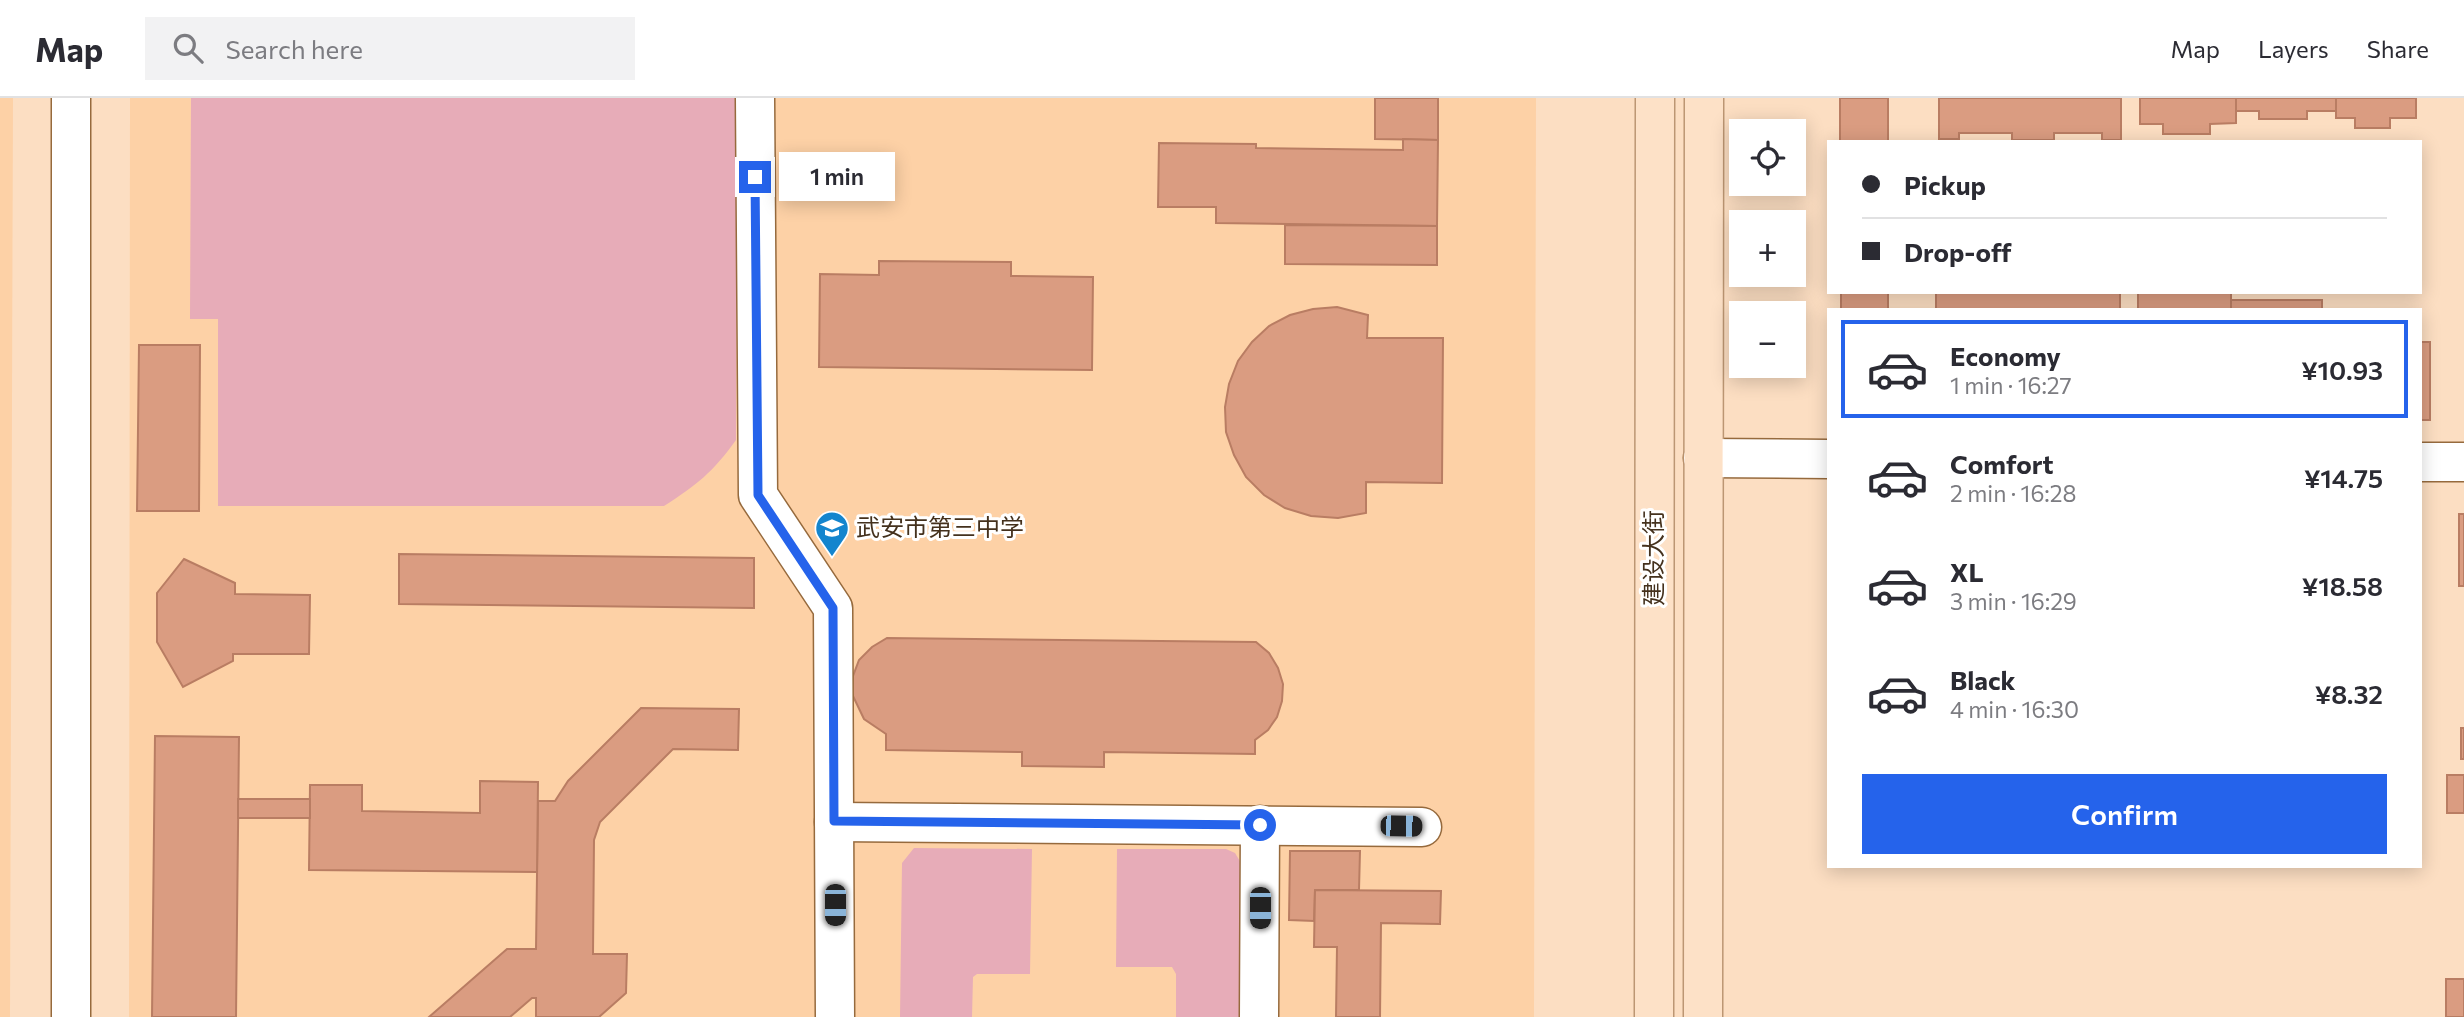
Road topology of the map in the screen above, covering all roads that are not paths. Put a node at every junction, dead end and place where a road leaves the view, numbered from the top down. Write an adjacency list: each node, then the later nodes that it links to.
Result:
1 (71, 98): 12 (street)
2 (755, 98): 9 (street)
3 (1655, 98): 15 (main road, 建设大街)
4 (1704, 98): 5 (main road, 建设大街)
5 (1703, 458): 6 (street); 16 (main road, 建设大街)
6 (1827, 459)
7 (2422, 462): 8 (street)
8 (2464, 462)
9 (834, 821): 10 (street); 13 (street)
10 (1260, 825): 11 (street); 14 (street)
11 (1422, 827)
12 (71, 1017)
13 (835, 1017)
14 (1259, 1017)
15 (1654, 1017)
16 (1703, 1017)

